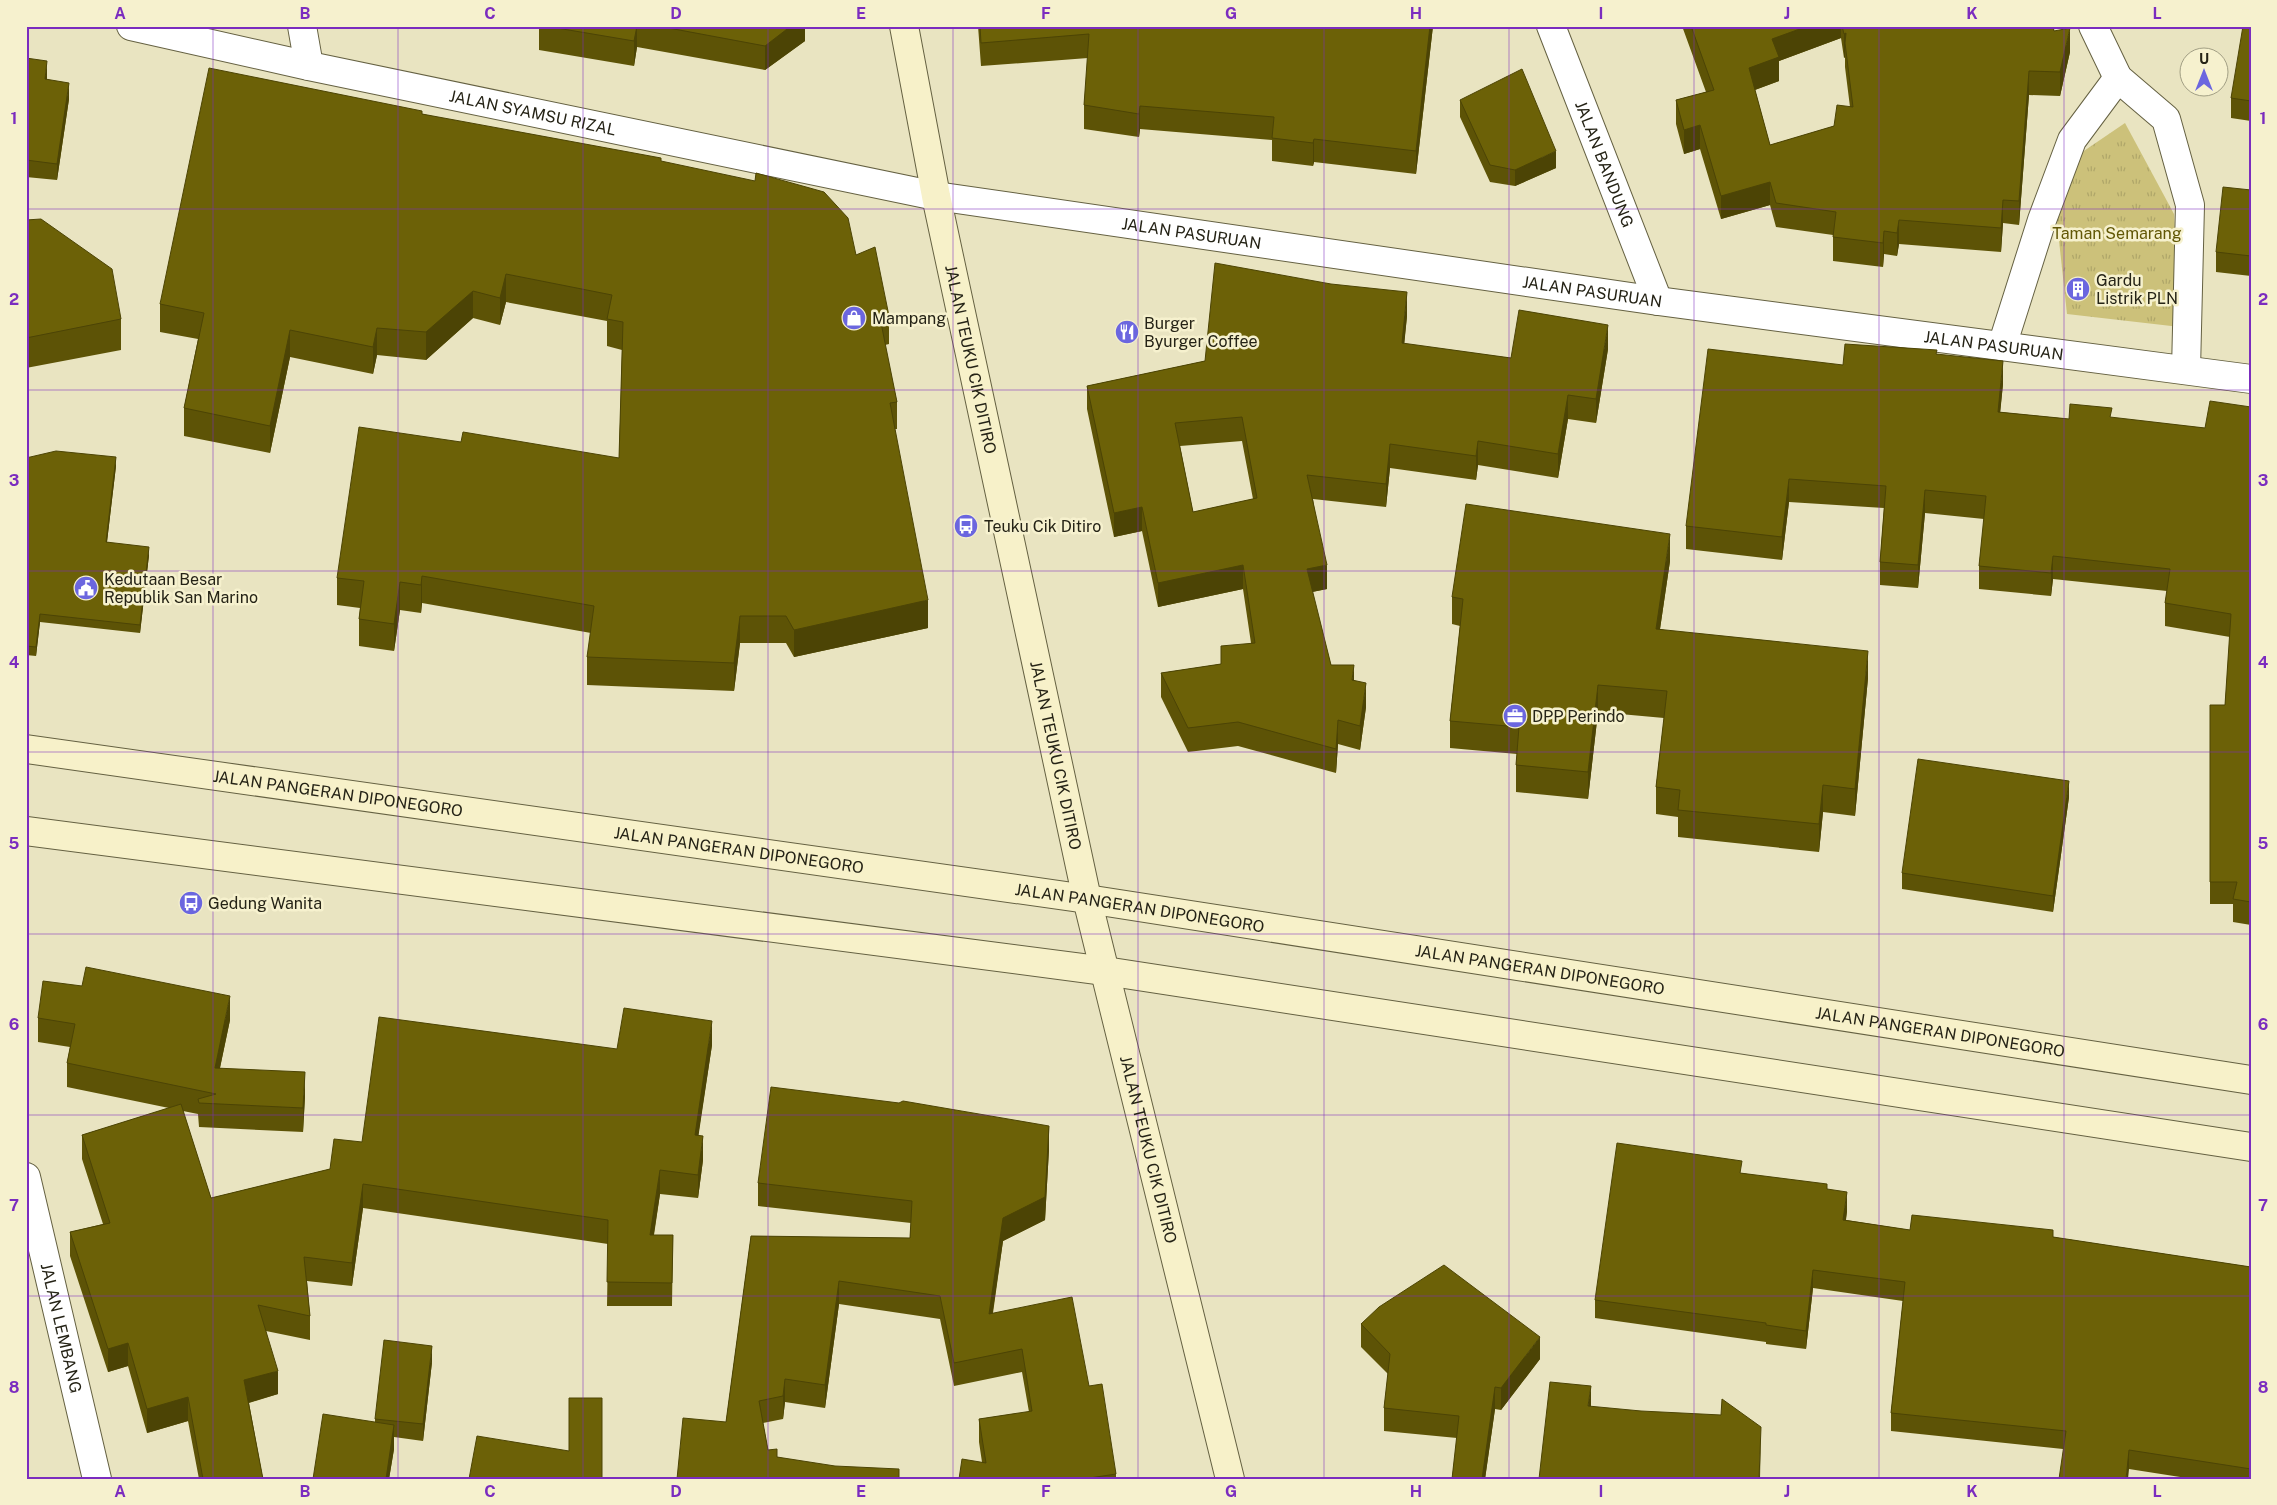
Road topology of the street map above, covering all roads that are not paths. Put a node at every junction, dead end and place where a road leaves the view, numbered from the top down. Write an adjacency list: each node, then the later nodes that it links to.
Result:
1 (131, 26): 6 (street, JALAN SYAMSU RIZAL)
2 (302, 26): 6 (street)
3 (904, 26): 8 (main road, JALAN TEUKU CIK DITIRO)
4 (1551, 26): 9 (street, JALAN BANDUNG)
5 (2093, 26): 7 (street)
6 (309, 66): 8 (street, JALAN SYAMSU RIZAL)
7 (2118, 78): 10 (street); 11 (street)
8 (936, 196): 9 (street, JALAN PASURUAN); 15 (main road, JALAN TEUKU CIK DITIRO)
9 (1658, 301): 10 (street, JALAN PASURUAN)
10 (2002, 346): 11 (street, JALAN PASURUAN)
11 (2186, 370): 12 (street, JALAN PASURUAN)
12 (2251, 379)
13 (26, 749): 15 (main road, JALAN PANGERAN DIPONEGORO)
14 (26, 831): 16 (main road)
15 (1087, 899): 16 (main road, JALAN TEUKU CIK DITIRO); 17 (main road, JALAN PANGERAN DIPONEGORO)
16 (1105, 971): 18 (main road); 21 (main road, JALAN TEUKU CIK DITIRO)
17 (2251, 1080)
18 (2251, 1147)
19 (26, 1177): 20 (street, JALAN LEMBANG)
20 (96, 1479)
21 (1230, 1479)

